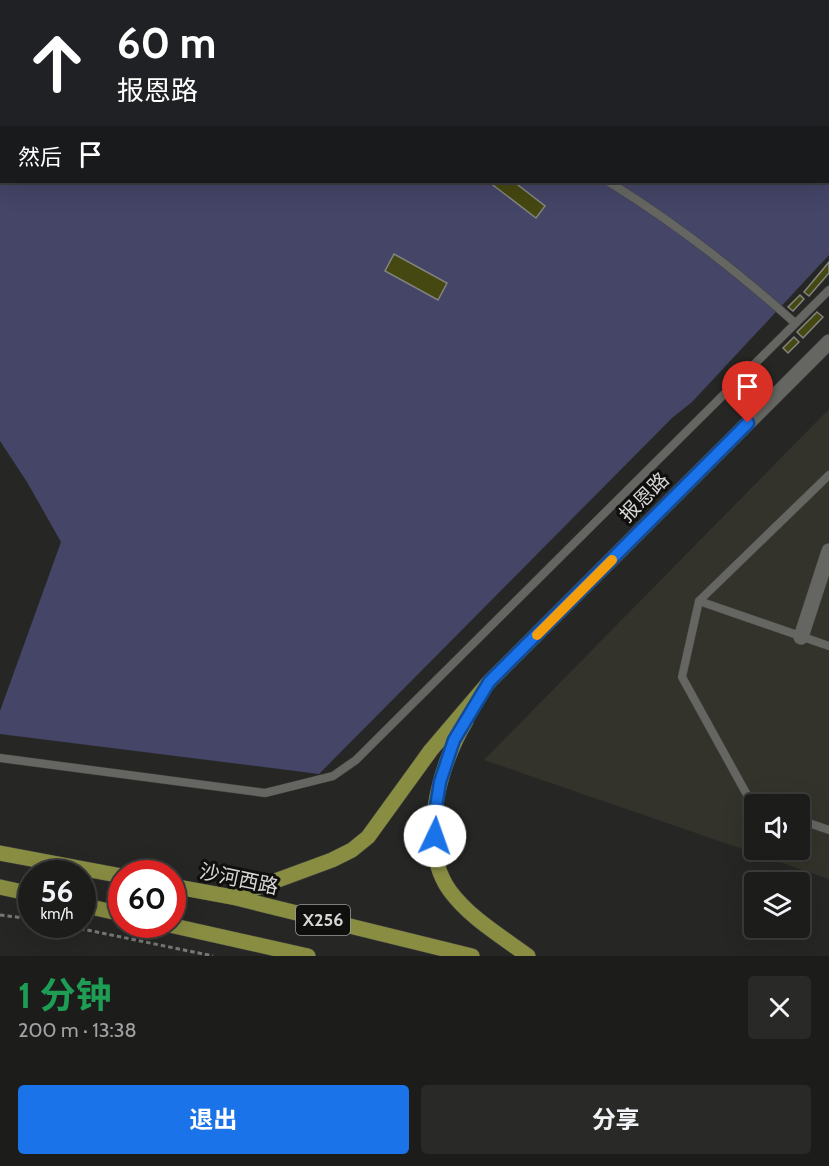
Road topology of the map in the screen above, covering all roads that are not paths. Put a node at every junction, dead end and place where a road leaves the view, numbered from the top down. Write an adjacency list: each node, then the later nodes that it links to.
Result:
1 (611, 183): 3 (lane)
2 (829, 290): 3 (lane)
3 (795, 323): 11 (lane)
4 (829, 342): 10 (street, 报恩路)
5 (829, 475): 7 (lane)
6 (829, 551): 8 (street)
7 (699, 601): 8 (lane); 12 (lane)
8 (801, 636): 9 (lane)
9 (829, 646)
10 (489, 682): 20 (main road); 24 (main road)
11 (0, 758)
12 (747, 794)
13 (810, 823): 14 (lane)
14 (829, 830)
15 (0, 853): 16 (main road)
16 (108, 873)
17 (0, 887): 19 (main road)
18 (186, 889): 20 (main road, 沙河西路 / X256)
19 (18, 891)
20 (231, 897): 23 (main road, 沙河西路 / X256)
21 (186, 929): 22 (main road, X256)
22 (308, 956)
23 (472, 956)
24 (528, 956)

